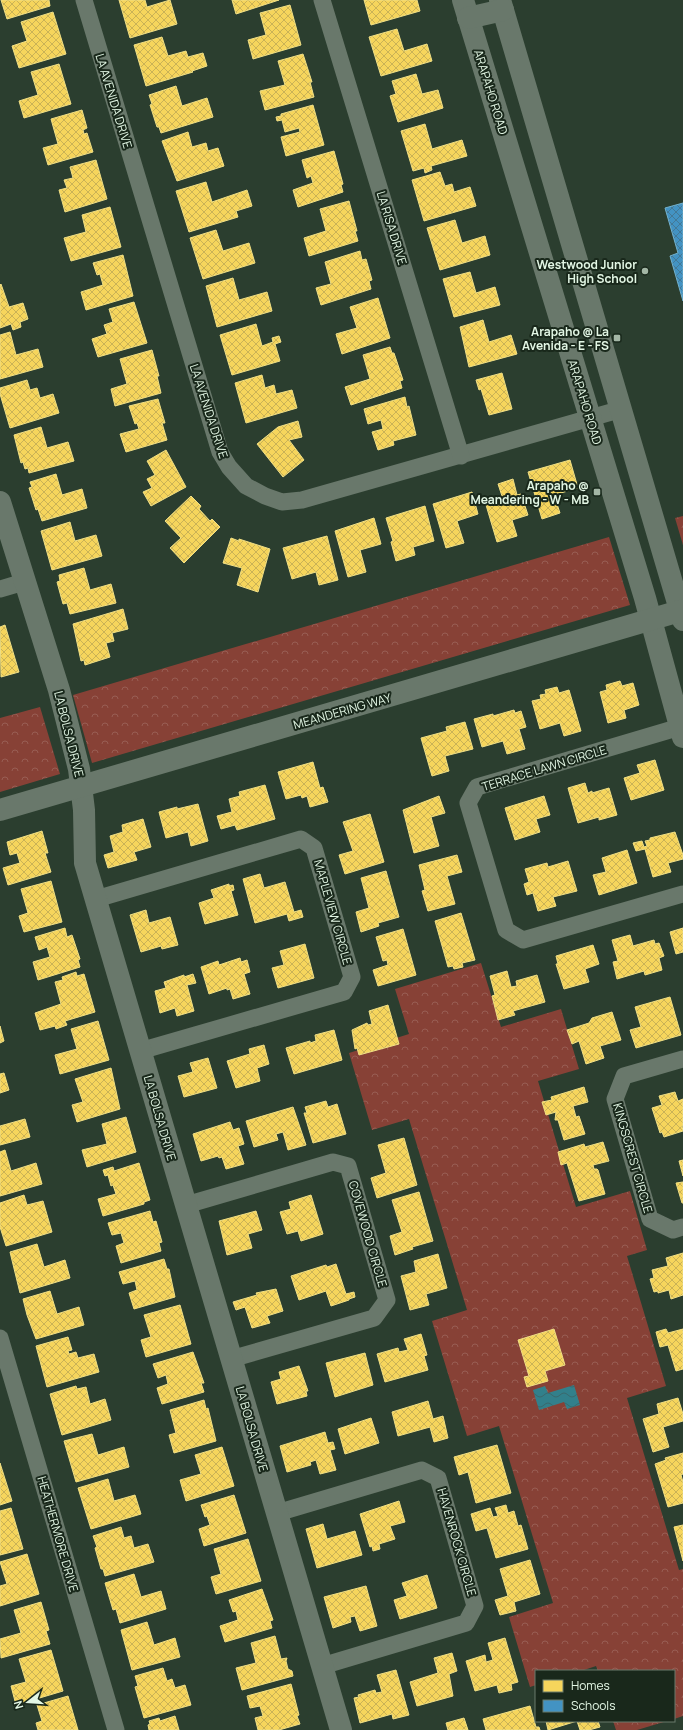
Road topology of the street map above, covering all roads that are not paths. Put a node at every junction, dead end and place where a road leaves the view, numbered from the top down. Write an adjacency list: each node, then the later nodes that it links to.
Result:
1 (84, 0): 7 (street, LA AVENIDA DRIVE)
2 (322, 0): 7 (street, LA RISA DRIVE)
3 (502, 5): 4 (street); 5 (street)
4 (465, 9): 6 (street, ARAPAHO ROAD)
5 (622, 409): 6 (street, LA AVENIDA DRIVE); 11 (street)
6 (590, 419): 7 (street, LA AVENIDA DRIVE); 12 (street, ARAPAHO ROAD)
7 (461, 456)
8 (0, 502): 9 (street, LA BOLSA DRIVE)
9 (24, 582): 10 (street); 14 (street, LA BOLSA DRIVE)
10 (0, 589)
11 (682, 614): 12 (street, MEANDERING WAY)
12 (651, 620): 13 (street, ARAPAHO ROAD); 14 (street, MEANDERING WAY)
13 (682, 732): 16 (street, TERRACE LAWN CIRCLE)
14 (81, 787): 15 (street, MEANDERING WAY); 17 (street, LA BOLSA DRIVE)
15 (0, 810)
16 (683, 894)
17 (96, 899): 18 (street, LA BOLSA DRIVE); 18 (street, MAPLEVIEW CIRCLE)
18 (140, 1051): 20 (street, LA BOLSA DRIVE)
19 (683, 1059): 21 (street, KINGSCREST CIRCLE)
20 (186, 1205): 23 (street, LA BOLSA DRIVE); 23 (street, COVEWOOD CIRCLE)
21 (683, 1227)
22 (0, 1338): 26 (street, HEATHERMORE DRIVE)
23 (232, 1359): 24 (street, LA BOLSA DRIVE)
24 (276, 1513): 25 (street, LA BOLSA DRIVE); 25 (street, HAVENROCK CIRCLE)
25 (322, 1666): 27 (street, LA BOLSA DRIVE)
26 (116, 1730)
27 (340, 1730)

